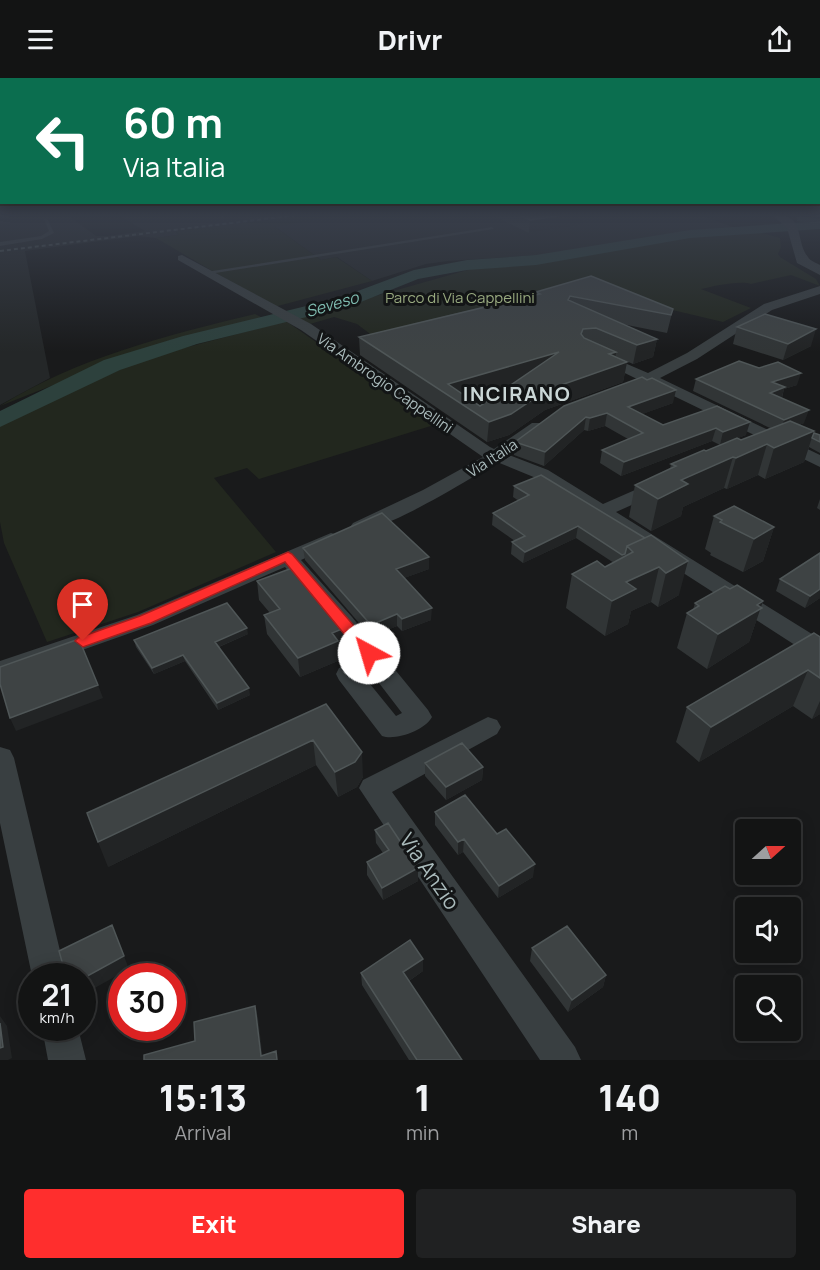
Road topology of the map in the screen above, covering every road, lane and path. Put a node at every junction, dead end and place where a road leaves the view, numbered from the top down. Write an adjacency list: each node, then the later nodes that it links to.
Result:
1 (185, 260): 5 (street, Via Ambrogio Cappellini)
2 (287, 260): 5 (lane)
3 (803, 260): 4 (street)
4 (820, 269)
5 (208, 272): 15 (street, Via Ambrogio Cappellini)
6 (820, 290): 7 (street)
7 (756, 314): 8 (street); 10 (street)
8 (777, 321)
9 (587, 351): 10 (street)
10 (649, 379): 11 (street); 13 (street)
11 (605, 396)
12 (552, 415): 15 (street, Via Italia)
13 (773, 439): 14 (street); 16 (street)
14 (755, 446)
15 (494, 455): 18 (street, Via Ambrogio Cappellini); 19 (street, Via Italia)
16 (820, 462)
17 (672, 481): 18 (street)
18 (603, 511): 20 (street, Via Ambrogio Cappellini)
19 (288, 556): 21 (street, Via Italia); 22 (street)
20 (820, 650)
21 (0, 670)
22 (348, 674)
23 (488, 727): 28 (street, Via Anzio)
24 (0, 758): 25 (street)
25 (46, 963)
26 (63, 1041): 27 (street)
27 (68, 1060)
28 (562, 1060)

